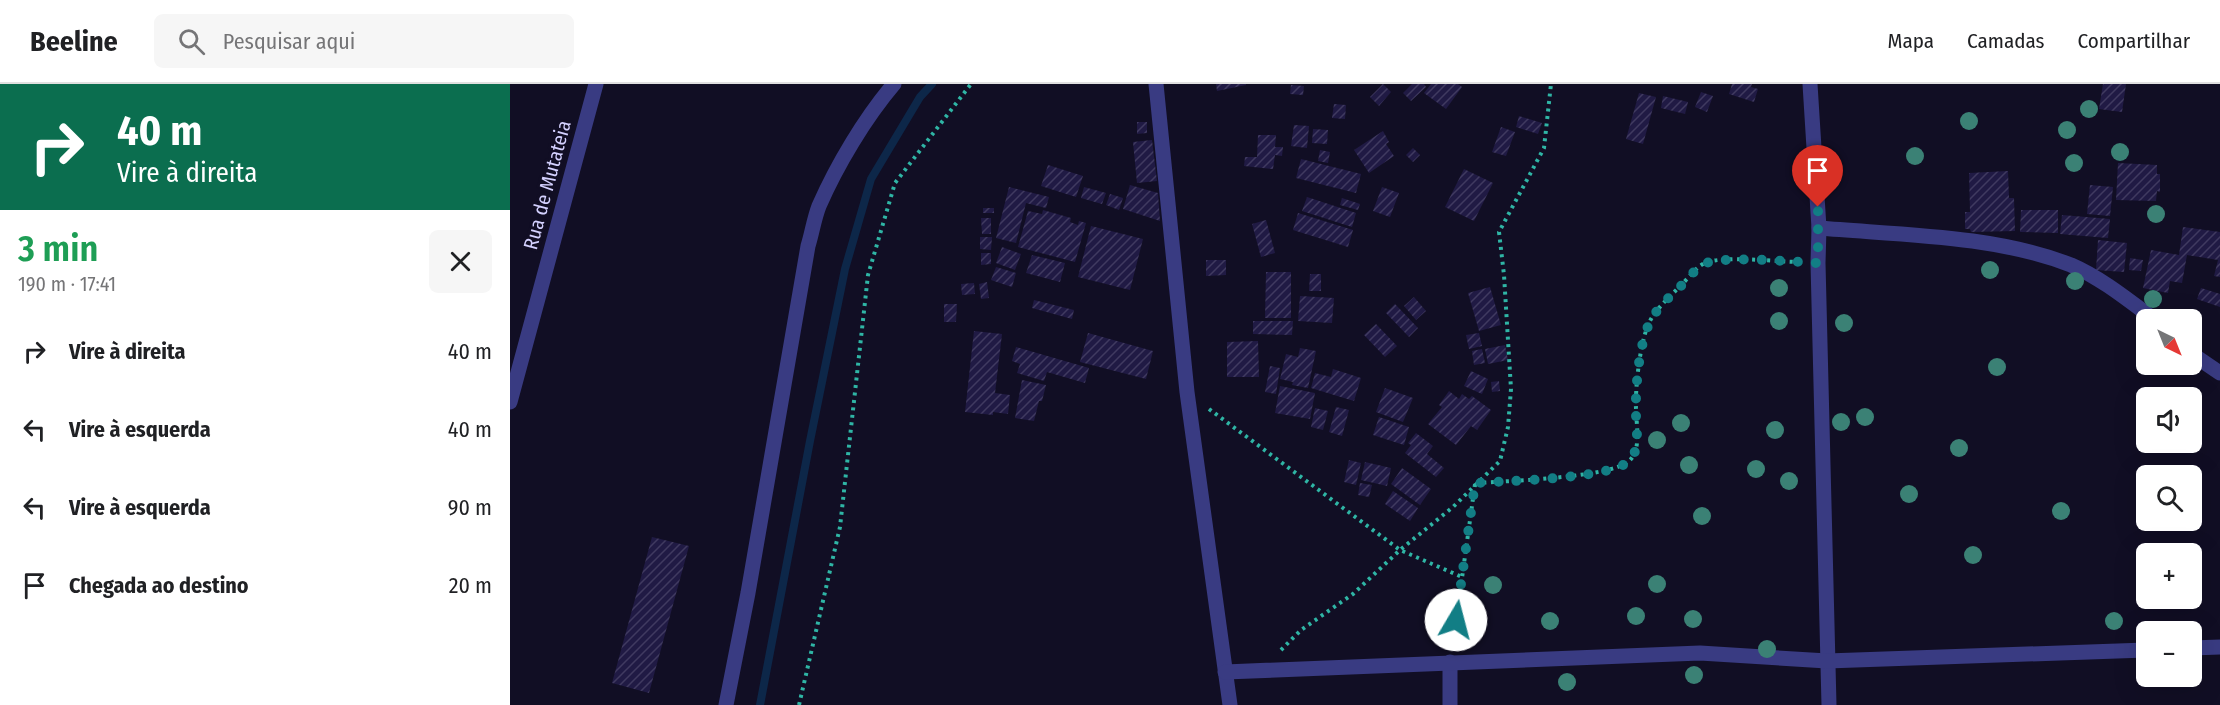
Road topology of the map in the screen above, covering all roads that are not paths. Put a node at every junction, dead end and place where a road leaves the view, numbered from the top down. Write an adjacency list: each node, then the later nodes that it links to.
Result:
1 (596, 84): 9 (street, Rua de Mutateia)
2 (894, 84): 16 (street)
3 (1156, 84): 15 (street)
4 (1810, 84): 5 (street)
5 (1819, 228): 6 (street); 13 (street)
6 (2140, 309)
7 (2202, 361): 8 (street)
8 (2220, 373)
9 (510, 402)
10 (2220, 647): 11 (street)
11 (2202, 648)
12 (2136, 650): 13 (street)
13 (1827, 661): 14 (street); 19 (street)
14 (1450, 662): 15 (street); 18 (street)
15 (1225, 672): 17 (street)
16 (726, 705)
17 (1230, 705)
18 (1450, 705)
19 (1829, 705)

